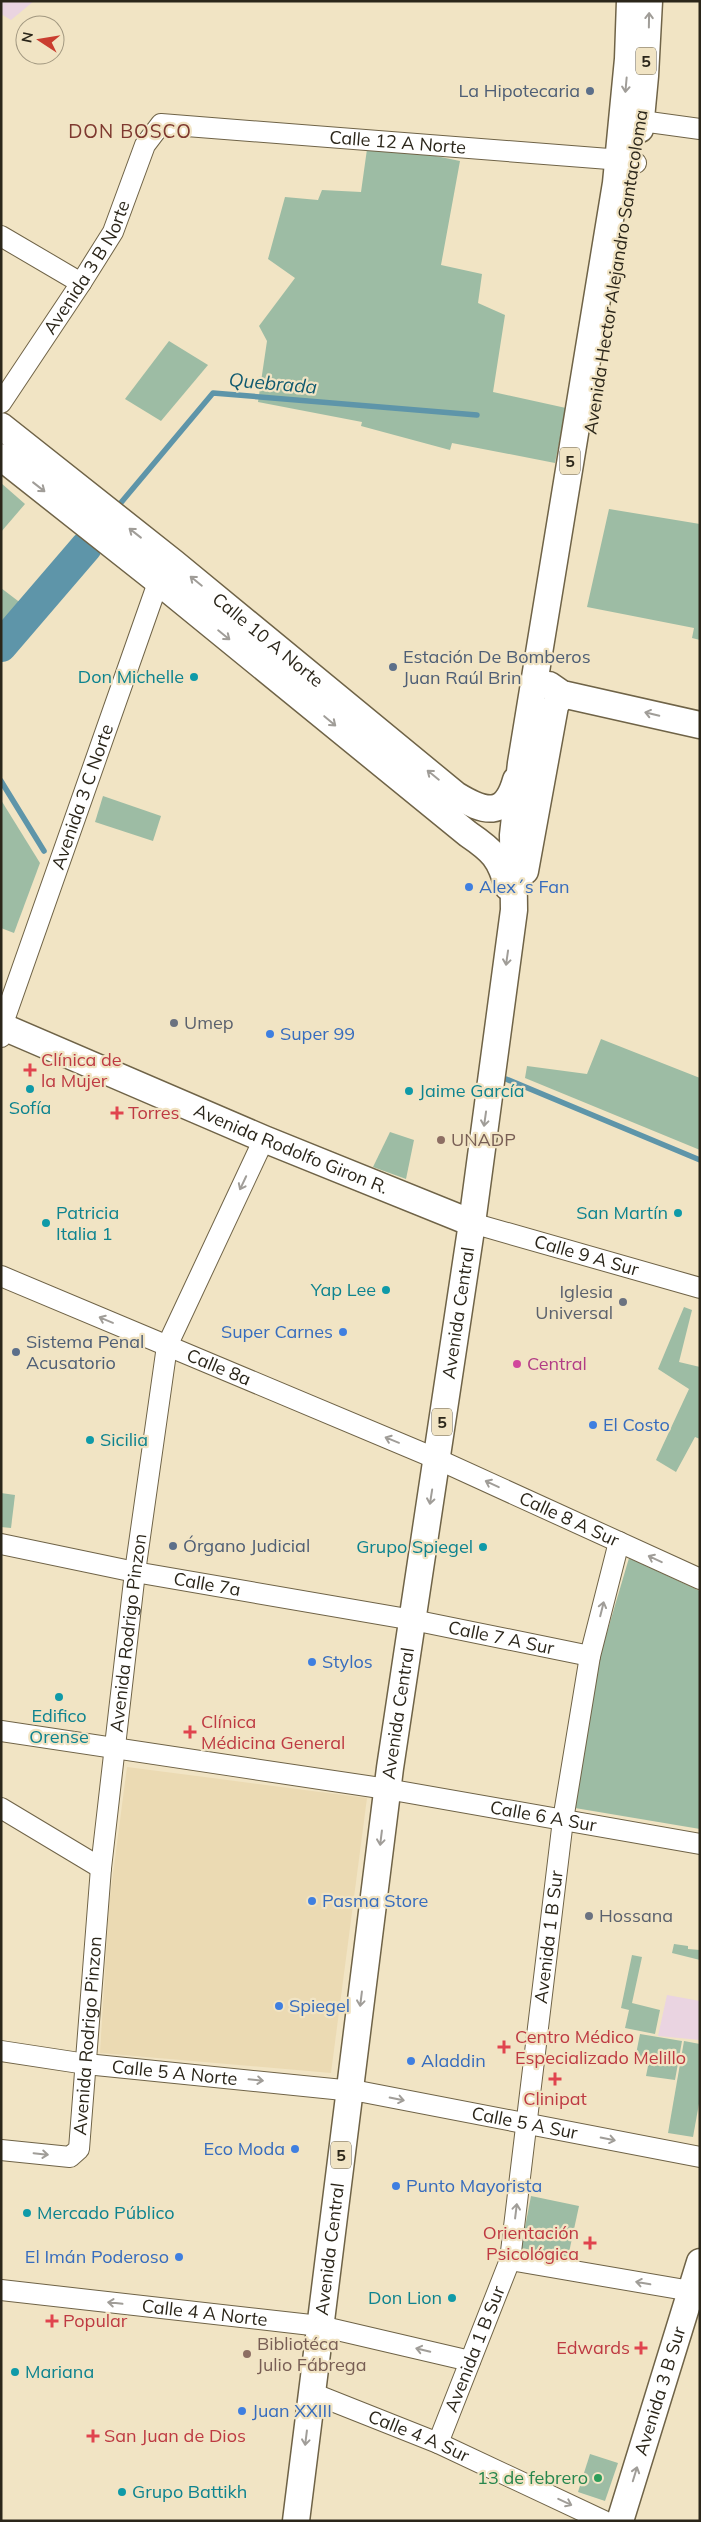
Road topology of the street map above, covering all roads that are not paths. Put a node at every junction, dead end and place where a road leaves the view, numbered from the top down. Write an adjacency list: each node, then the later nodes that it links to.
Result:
1 (630, 1): 3 (main road, Avenida Hector Alejandro Santacoloma / 5, one-way to 3)
2 (649, 1): 3 (main road, Avenida Hector Alejandro Santacoloma / 5, one-way to 2)
3 (632, 119): 5 (street); 6 (main road, Avenida Hector Alejandro Santacoloma / 5)
4 (160, 124): 6 (street, Calle 12 A Norte); 8 (street, Avenida 3 B Norte)
5 (700, 129)
6 (627, 162): 14 (main road, Avenida Hector Alejandro Santacoloma / 5); 16 (main road, Avenida Hector Alejandro Santacoloma / 5)
7 (1, 236): 8 (street)
8 (82, 283): 9 (street, Avenida 3 B Norte)
9 (1, 403)
10 (1, 426): 12 (main road, Calle 10 A Norte, one-way to 10)
11 (1, 457): 12 (main road, Calle 10 A Norte, one-way to 12)
12 (166, 573): 13 (main road, Calle 10 A Norte); 20 (street, Avenida 3 C Norte)
13 (304, 684): 16 (main road, Calle 10 A Norte, one-way to 13); 17 (main road, Calle 10 A Norte, one-way to 17)
14 (554, 688): 15 (main road, one-way to 14); 18 (main road, Avenida Hector Alejandro Santacoloma / 5); 19 (main road)
15 (700, 724)
16 (521, 763): 18 (main road, Avenida Hector Alejandro Santacoloma / 5)
17 (468, 834): 18 (main road); 19 (main road, Calle 10 A Norte)
18 (513, 835): 19 (main road, Avenida Hector Alejandro Santacoloma / 5)
19 (514, 910): 22 (main road, Avenida Central / 5, one-way to 22)
20 (2, 1030): 21 (main road, Avenida Rodolfo Giron R.)
21 (264, 1139): 22 (main road, Avenida Rodolfo Giron R.); 25 (street, Avenida Rodrigo Pinzon, one-way to 25)
22 (472, 1224): 24 (street, Calle 9 A Sur); 26 (main road, Avenida Central / 5)
23 (1, 1276): 25 (street, Calle 8a, one-way to 23)
24 (700, 1288)
25 (167, 1346): 26 (street, Calle 8a, one-way to 25); 29 (street, Avenida Rodrigo Pinzon)
26 (437, 1459): 27 (street, Calle 8 A Sur, one-way to 26); 31 (main road, Avenida Central / 5, one-way to 31)
27 (619, 1542): 30 (street, Calle 8 A Sur, one-way to 27); 32 (street, Avenida 1 B Sur, one-way to 27)
28 (1, 1544): 29 (street, Calle 7a)
29 (135, 1572): 31 (street, Calle 7a); 34 (street, Avenida Rodrigo Pinzon)
30 (700, 1579)
31 (413, 1620): 32 (street, Calle 7 A Sur); 35 (main road, Avenida Central / 5)
32 (590, 1656): 37 (street, Avenida 1 B Sur)
33 (1, 1731): 34 (street, Calle 6 A Sur)
34 (116, 1748): 35 (street, Calle 6 A Sur); 39 (street, Avenida Rodrigo Pinzon)
35 (387, 1790): 37 (street, Calle 6 A Sur); 42 (main road, Avenida Central / 5, one-way to 42)
36 (1, 1808): 39 (street)
37 (563, 1820): 38 (street, Calle 6 A Sur); 43 (street, Avenida 1 B Sur)
38 (700, 1844)
39 (101, 1868): 41 (street, Avenida Rodrigo Pinzon)
40 (1, 2051): 41 (street, Calle 5 A Norte)
41 (86, 2064): 42 (street, Calle 5 A Norte, one-way to 42); 44 (street, Avenida Rodrigo Pinzon, one-way to 41)
42 (349, 2090): 43 (street, Calle 5 A Sur, one-way to 43); 50 (main road, Avenida Central / 5)
43 (526, 2123): 45 (street, Calle 5 A Sur, one-way to 45); 46 (street, Avenida 1 B Sur, one-way to 43)
44 (1, 2150)
45 (700, 2157)
46 (510, 2260): 49 (street, one-way to 46); 51 (street, Avenida 1 B Sur)
47 (700, 2262): 49 (main road, Avenida 3 B Sur)
48 (1, 2290): 50 (street, Calle 4 A Norte, one-way to 48)
49 (691, 2291): 56 (main road, Avenida 3 B Sur, one-way to 49)
50 (320, 2326): 51 (street, one-way to 50); 52 (main road, Avenida Central / 5)
51 (470, 2361): 53 (street, Avenida 1 B Sur)
52 (312, 2393): 53 (street, Calle 4 A Sur); 54 (main road, Avenida Central / 5, one-way to 54)
53 (438, 2443): 55 (street, Calle 4 A Sur, one-way to 55)
54 (296, 2521)
55 (604, 2521)
56 (620, 2521)

